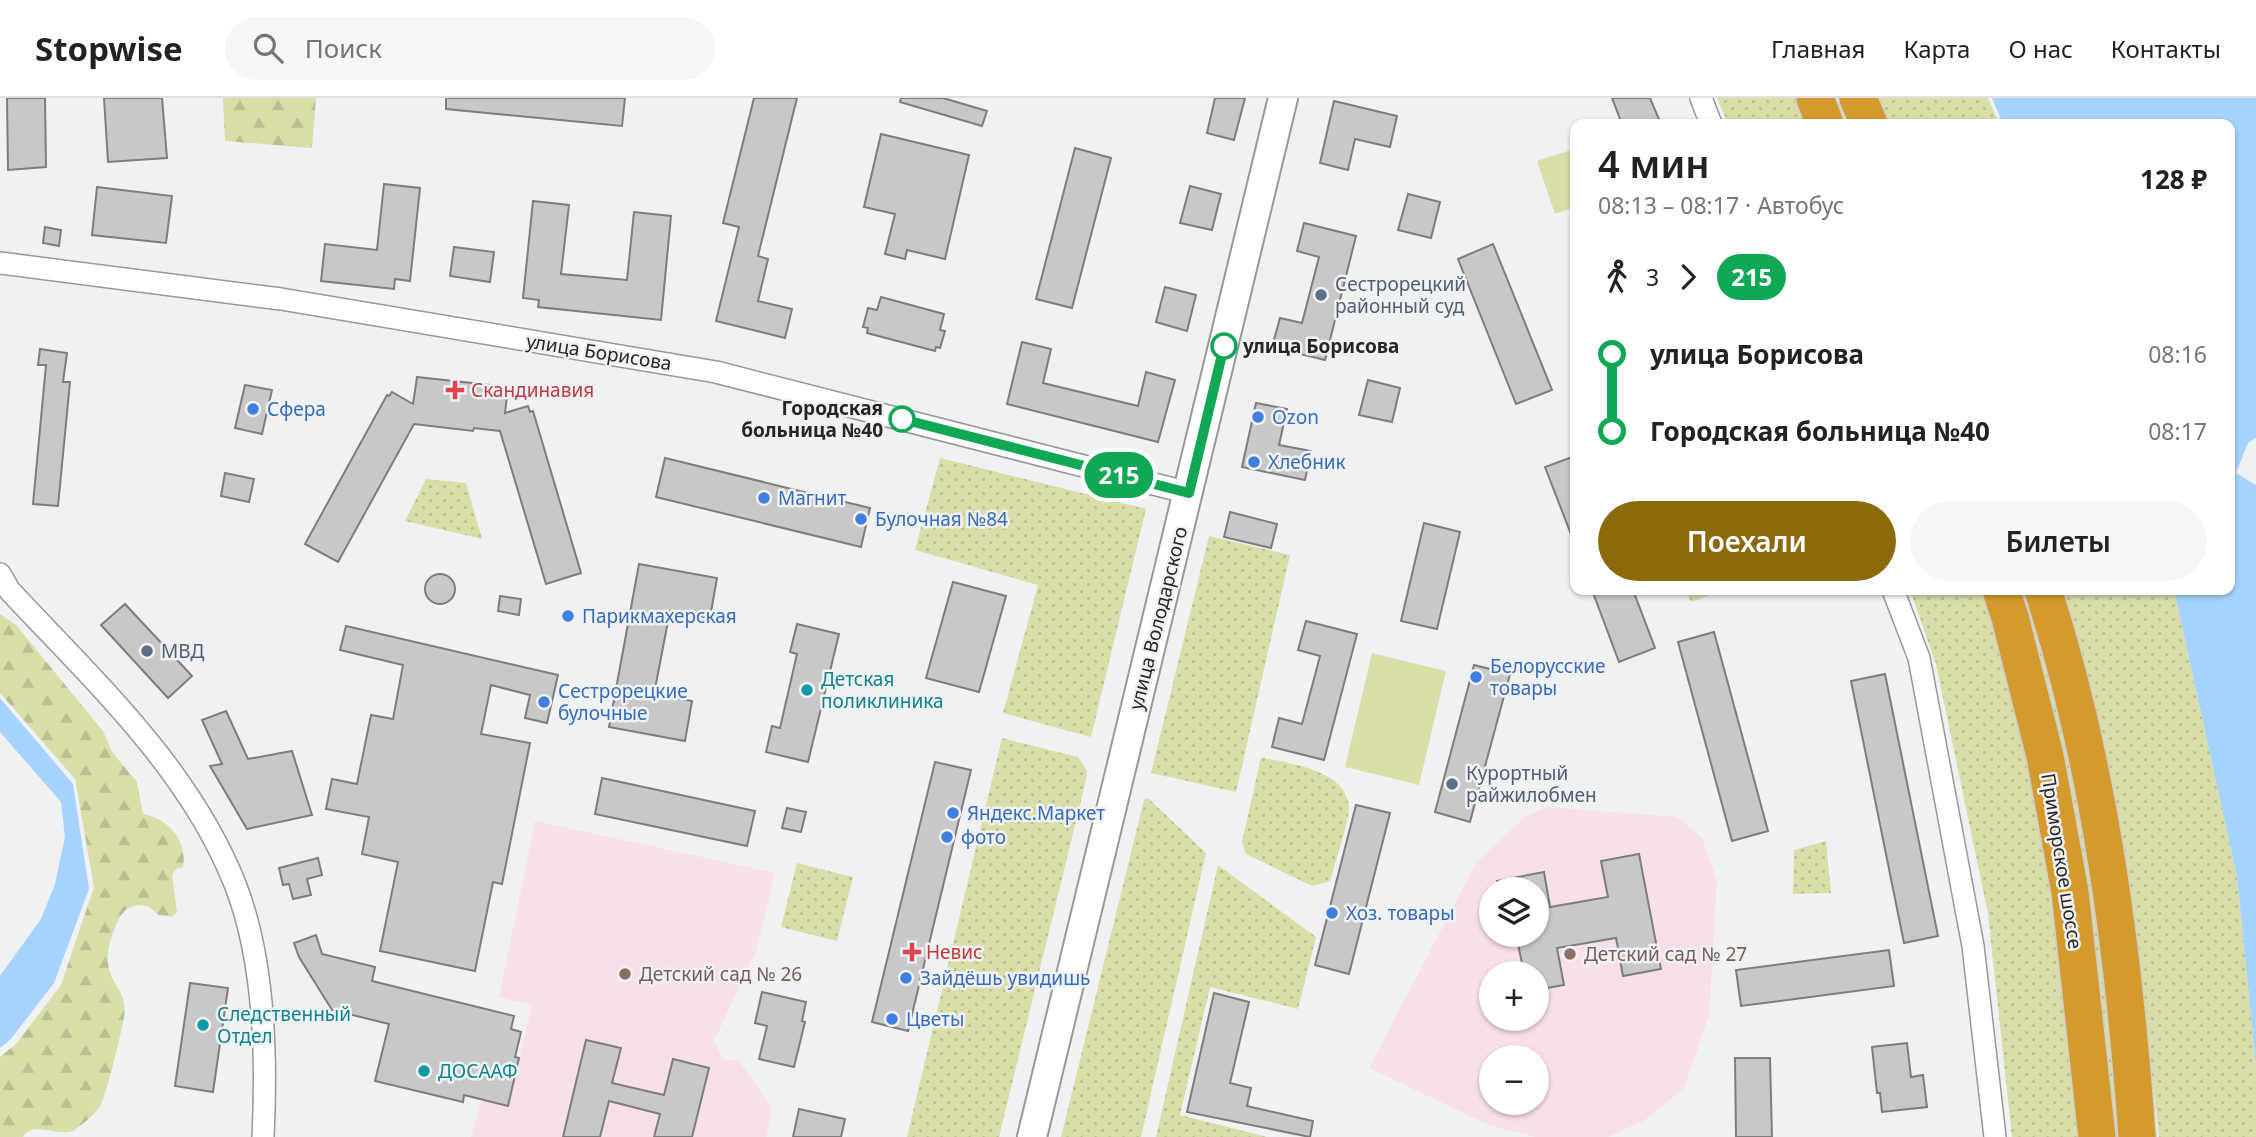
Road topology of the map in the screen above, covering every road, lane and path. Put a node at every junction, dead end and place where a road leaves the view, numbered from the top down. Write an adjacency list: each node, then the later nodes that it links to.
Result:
1 (1283, 98): 9 (main road, улица Володарского)
2 (1701, 98): 5 (street)
3 (1815, 98): 6 (highway)
4 (1858, 98): 7 (highway)
5 (1710, 119)
6 (1823, 119)
7 (1866, 119)
8 (0, 263): 9 (street, улица Борисова)
9 (1189, 493): 15 (main road, улица Володарского)
10 (0, 574): 14 (street)
11 (1895, 595): 16 (street)
12 (2003, 595): 17 (highway, Приморское шоссе)
13 (2044, 595): 18 (highway)
14 (263, 1137)
15 (1032, 1137)
16 (1995, 1137)
17 (2097, 1137)
18 (2137, 1137)

